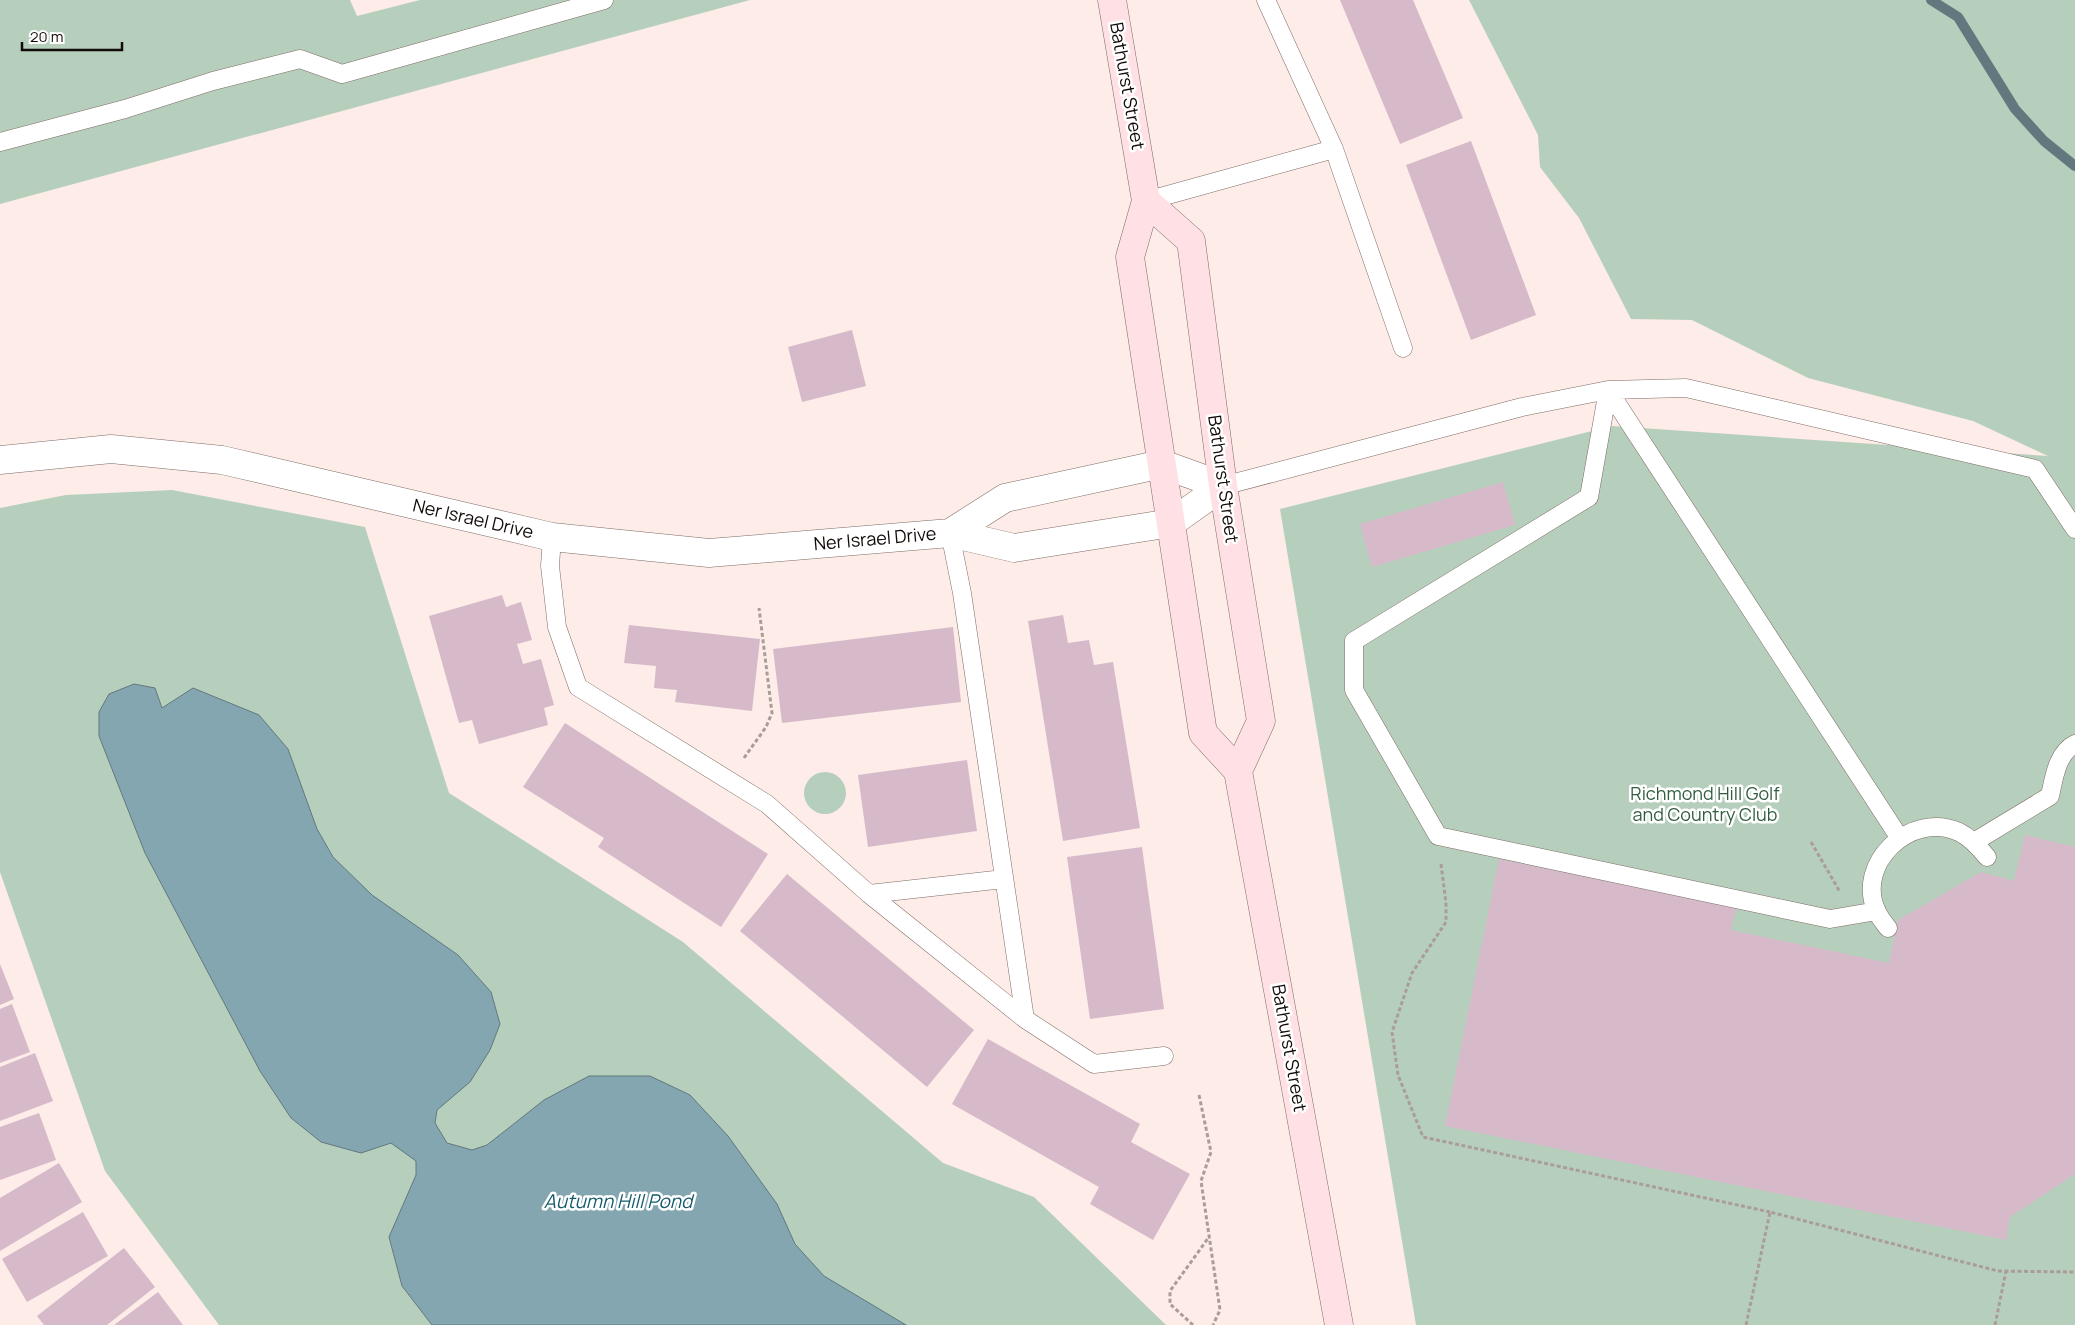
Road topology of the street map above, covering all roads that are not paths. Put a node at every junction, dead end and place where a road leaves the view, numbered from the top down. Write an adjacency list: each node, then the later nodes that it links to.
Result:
1 (604, 0): 4 (lane)
2 (1112, 0): 6 (main road, Bathurst Street)
3 (1266, 0): 5 (lane)
4 (0, 142)
5 (1334, 149): 6 (lane); 7 (lane)
6 (1146, 201): 10 (main road, Bathurst Street); 11 (main road, Bathurst Street)
7 (1403, 348)
8 (1608, 390): 11 (lane); 13 (lane); 18 (lane); 23 (lane)
9 (0, 460): 15 (street, Ner Israel Drive)
10 (1162, 464): 11 (street); 12 (main road, Bathurst Street); 14 (street, Ner Israel Drive)
11 (1222, 486): 12 (street, Ner Israel Drive); 17 (main road, Bathurst Street)
12 (1171, 523): 14 (street, Ner Israel Drive); 17 (main road, Bathurst Street)
13 (2075, 529)
14 (950, 533): 15 (street, Ner Israel Drive); 21 (lane)
15 (552, 537): 22 (lane)
16 (2075, 744): 19 (lane)
17 (1238, 771): 27 (main road, Bathurst Street)
18 (1899, 837): 19 (lane); 23 (lane)
19 (1974, 842): 20 (lane)
20 (1987, 857)
21 (1004, 879): 22 (lane); 25 (lane)
22 (869, 894): 25 (lane)
23 (1877, 911): 24 (lane)
24 (1888, 928)
25 (1025, 1019): 26 (lane)
26 (1164, 1056)
27 (1339, 1325)

